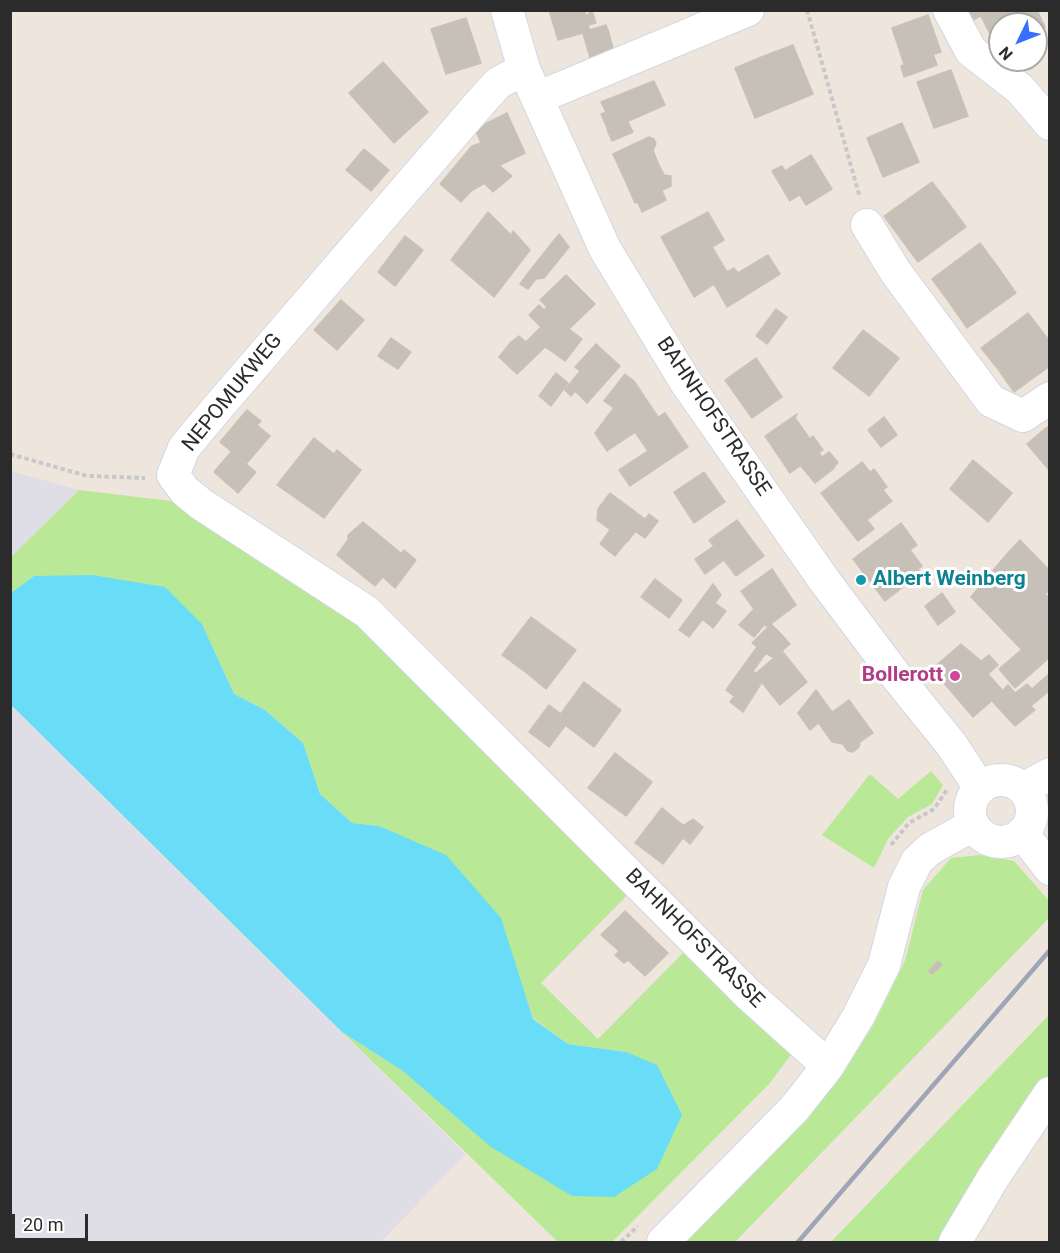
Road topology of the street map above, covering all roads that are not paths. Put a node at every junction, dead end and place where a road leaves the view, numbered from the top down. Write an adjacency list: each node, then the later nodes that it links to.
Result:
1 (507, 10): 4 (street, BAHNHOFSTRASSE)
2 (748, 10): 5 (street)
3 (949, 10): 6 (street)
4 (524, 69): 5 (street, BAHNHOFSTRASSE); 12 (street, NEPOMUKWEG)
5 (537, 98): 10 (street, BAHNHOFSTRASSE)
6 (1050, 124)
7 (867, 225): 8 (street)
8 (1050, 398)
9 (1050, 774): 11 (street)
10 (980, 788): 11 (street); 13 (street)
11 (1023, 789): 14 (street)
12 (563, 808): 16 (street, BAHNHOFSTRASSE)
13 (973, 825): 14 (street); 16 (street)
14 (1022, 833): 15 (street)
15 (1050, 869)
16 (828, 1066): 18 (street)
17 (1050, 1093): 19 (street)
18 (663, 1242)
19 (955, 1242)

